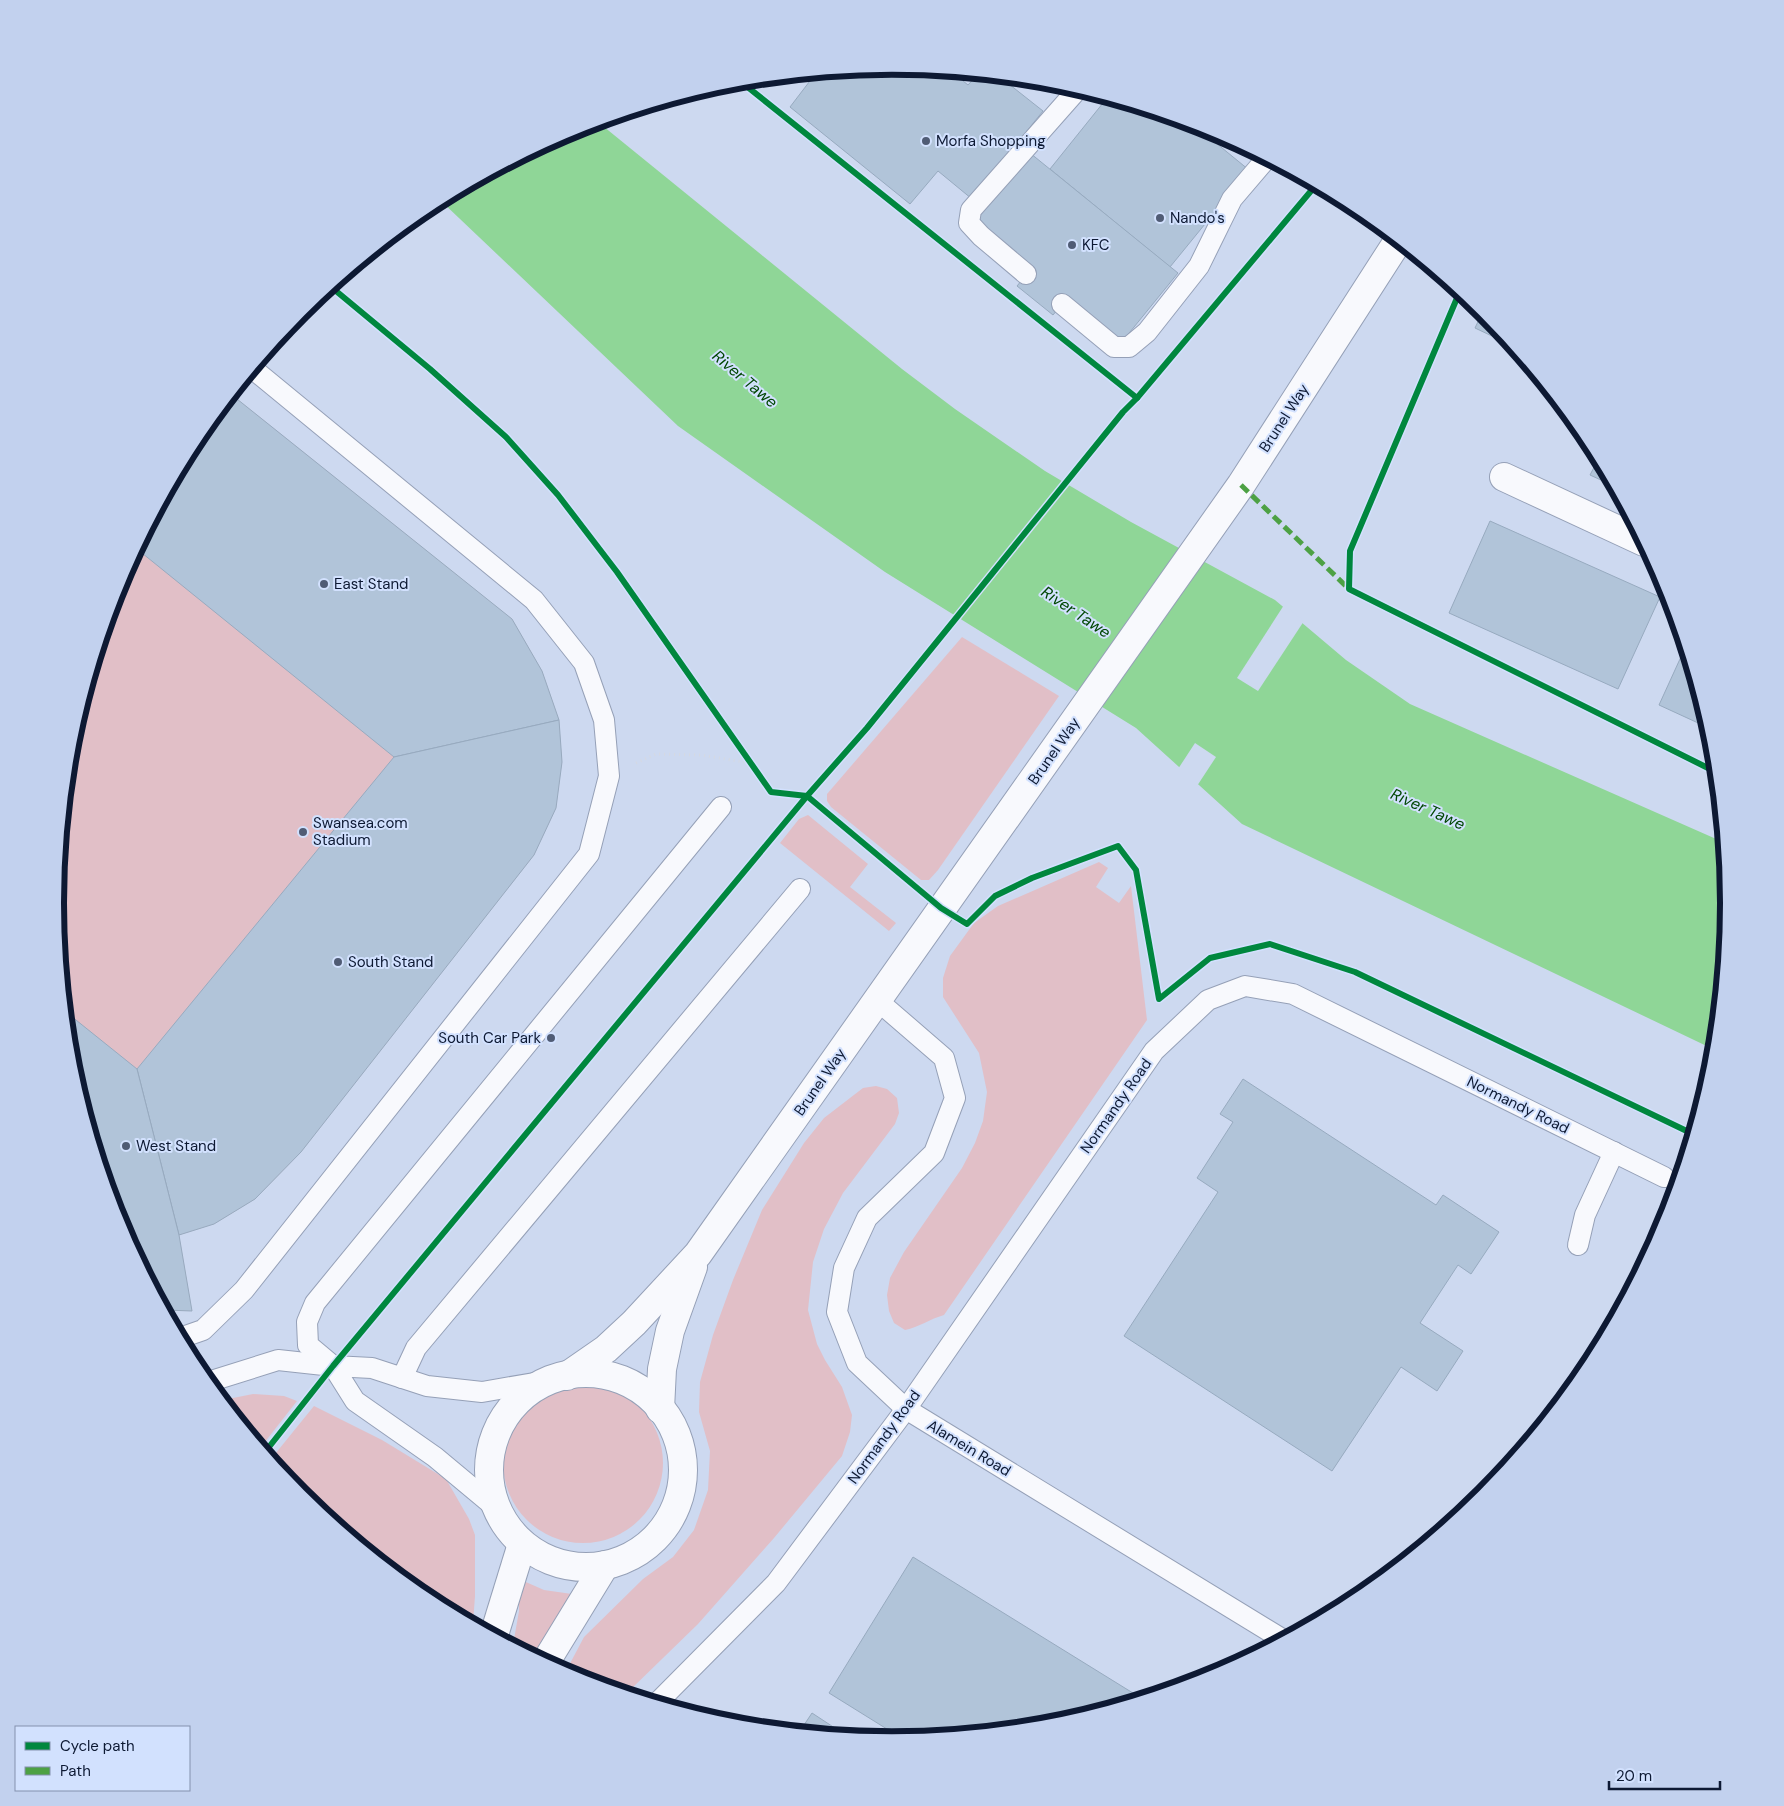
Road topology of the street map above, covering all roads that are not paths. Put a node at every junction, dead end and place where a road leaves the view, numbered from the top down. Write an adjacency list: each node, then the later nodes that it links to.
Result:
1 (1072, 95): 4 (lane)
2 (1263, 163): 5 (lane)
3 (1395, 245): 11 (street, Brunel Way)
4 (1026, 274)
5 (1062, 304)
6 (257, 372): 16 (lane)
7 (1504, 476): 8 (street)
8 (1635, 538)
9 (721, 807): 17 (lane)
10 (800, 889): 18 (lane)
11 (878, 1001): 15 (street, Brunel Way); 22 (lane, Alamein Road)
12 (1614, 1152): 13 (lane, Normandy Road); 14 (lane); 22 (lane, Normandy Road)
13 (1664, 1177)
14 (1578, 1245)
15 (698, 1254): 19 (street, Brunel Way); 21 (street, Brunel Way)
16 (186, 1336)
17 (333, 1366): 18 (lane); 20 (lane); 23 (lane)
18 (402, 1378): 19 (lane)
19 (556, 1378): 21 (street, Brunel Way); 23 (street, Brunel Way)
20 (215, 1380)
21 (660, 1409): 25 (street, Brunel Way)
22 (906, 1409): 27 (lane, Alamein Road); 29 (lane, Normandy Road)
23 (495, 1508): 24 (street, Brunel Way)
24 (522, 1544): 25 (street, Brunel Way); 26 (street)
25 (605, 1565): 28 (street)
26 (496, 1630)
27 (1277, 1636)
28 (549, 1657)
29 (662, 1698)

